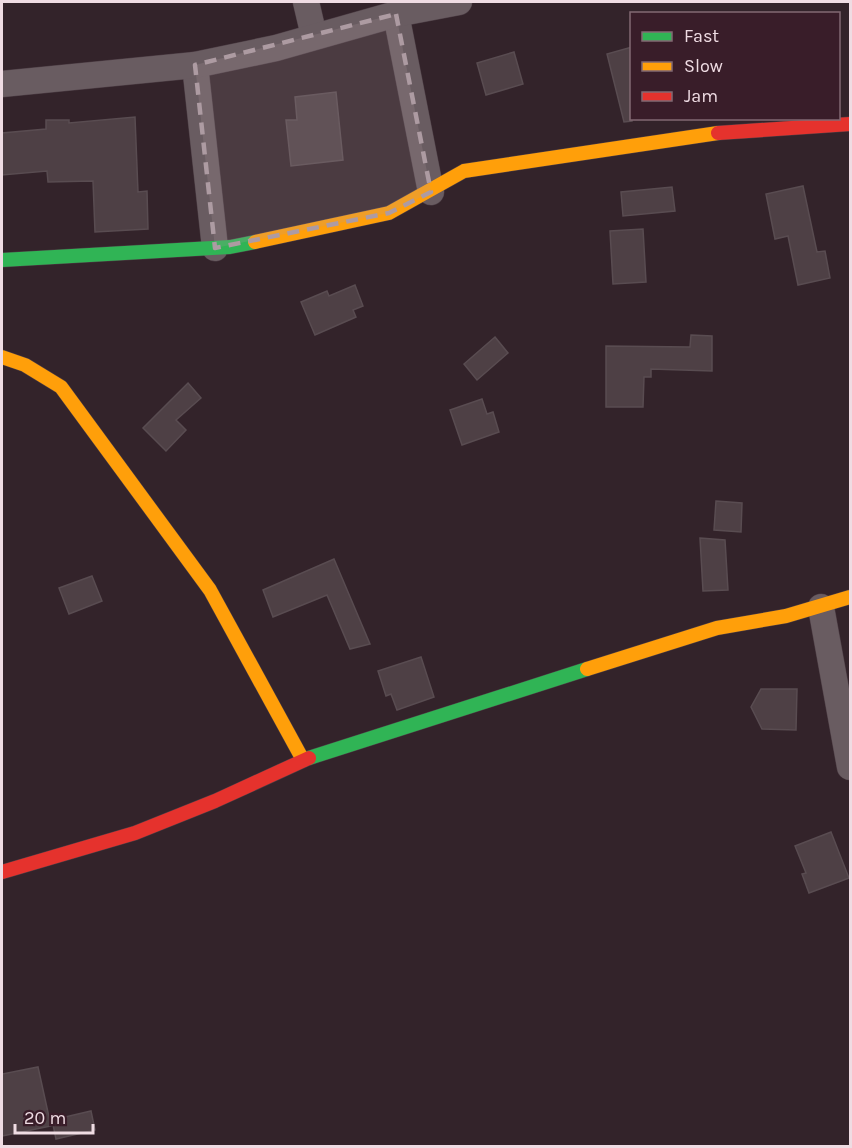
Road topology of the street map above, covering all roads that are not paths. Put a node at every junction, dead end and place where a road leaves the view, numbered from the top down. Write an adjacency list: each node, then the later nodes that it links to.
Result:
1 (306, 2): 4 (street)
2 (459, 2): 3 (street)
3 (396, 14): 4 (street); 8 (street)
4 (314, 36): 5 (street)
5 (195, 65): 6 (street); 9 (street)
6 (2, 84)
7 (850, 124): 8 (street)
8 (431, 192): 9 (street)
9 (215, 248): 10 (street)
10 (2, 260)
11 (2, 357): 14 (street)
12 (850, 597): 13 (street)
13 (821, 607): 14 (street); 15 (street)
14 (303, 760): 16 (street)
15 (850, 767)
16 (2, 872)

